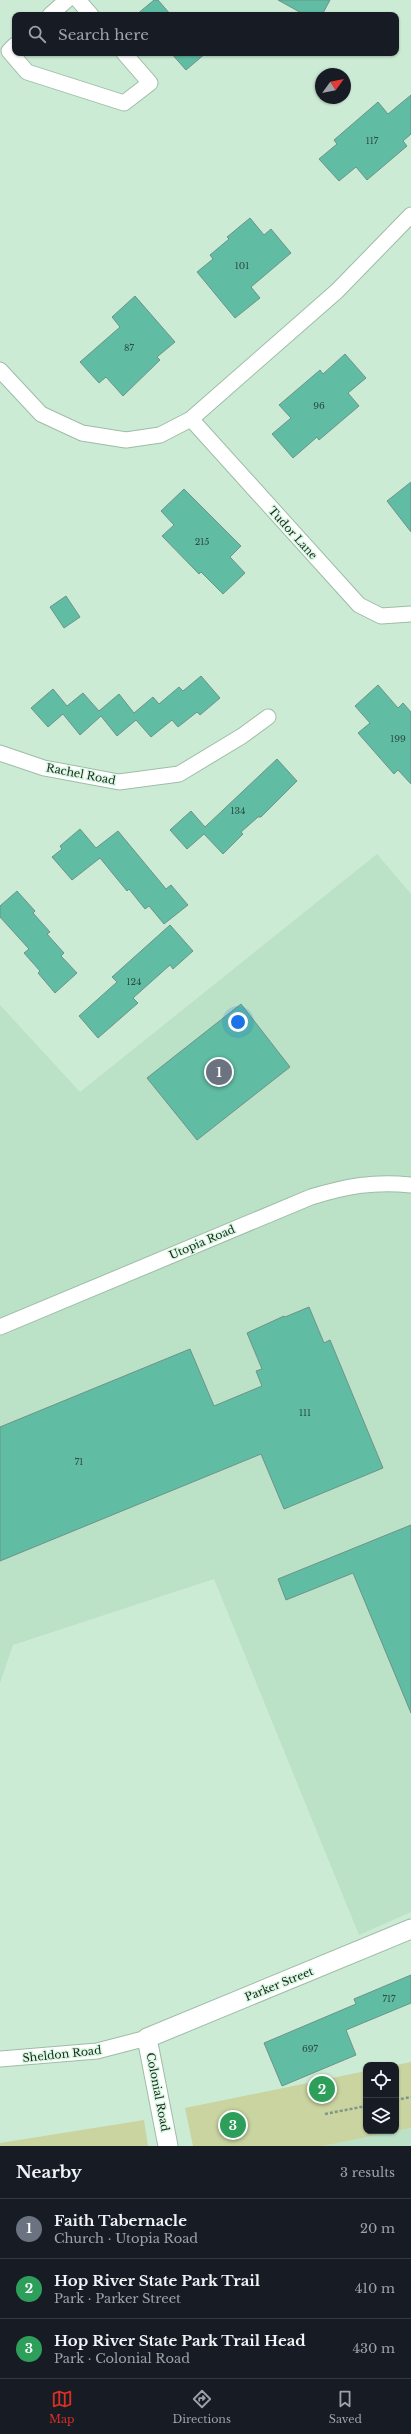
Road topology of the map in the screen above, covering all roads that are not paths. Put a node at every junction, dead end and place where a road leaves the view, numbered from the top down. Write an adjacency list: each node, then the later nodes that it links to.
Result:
1 (67, 0): 3 (street)
2 (78, 0): 4 (street)
3 (53, 12)
4 (88, 12)
5 (13, 56): 6 (street)
6 (127, 56)
7 (411, 215): 9 (street)
8 (0, 370): 9 (street)
9 (191, 419): 10 (street, Tudor Lane)
10 (411, 614)
11 (268, 717): 12 (street, Rachel Road)
12 (0, 752)
13 (411, 1185): 14 (street, Utopia Road)
14 (0, 1327)
15 (411, 1928): 16 (street, Parker Street)
16 (147, 2038): 17 (street, Sheldon Road); 18 (street, Colonial Road)
17 (0, 2058)
18 (168, 2146)

